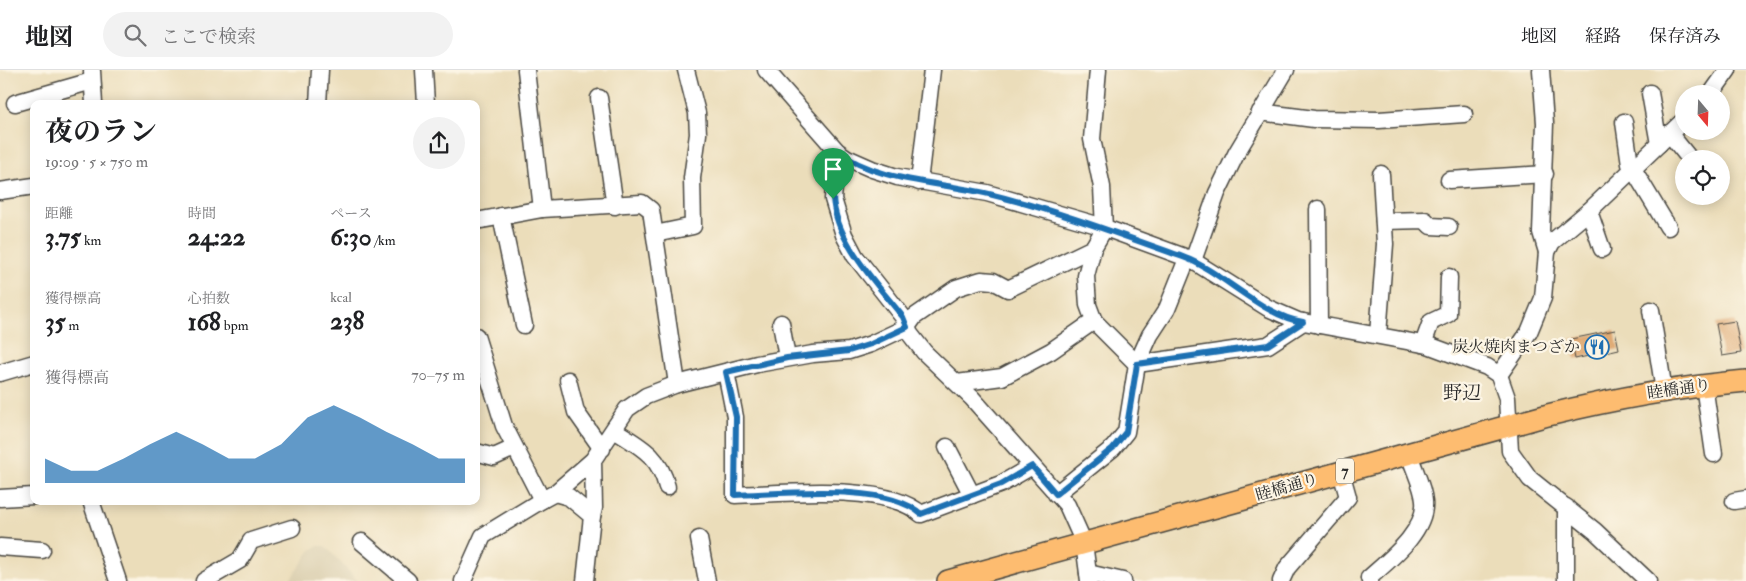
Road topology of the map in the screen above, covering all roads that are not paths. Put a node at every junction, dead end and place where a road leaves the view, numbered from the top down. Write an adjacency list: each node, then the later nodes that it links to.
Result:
1 (320, 70): 16 (street)
2 (424, 70): 17 (street)
3 (526, 70): 34 (street)
4 (686, 70): 43 (street)
5 (766, 70): 25 (street)
6 (932, 70): 30 (street)
7 (1098, 70): 42 (street)
8 (1286, 70): 19 (street)
9 (1541, 70): 28 (street)
10 (1728, 70): 12 (street)
11 (92, 75): 15 (street); 18 (street)
12 (1717, 85)
13 (1650, 93): 23 (street)
14 (599, 98): 33 (street)
15 (94, 100)
16 (318, 100)
17 (426, 100)
18 (15, 103)
19 (1260, 112): 20 (street); 47 (street)
20 (1464, 114)
21 (1624, 122): 26 (street)
22 (1675, 129): 23 (street)
23 (1664, 139): 24 (street); 26 (street)
24 (1678, 150)
25 (836, 151): 30 (street); 54 (street)
26 (1632, 169): 36 (street); 41 (street)
27 (1381, 174): 39 (street)
28 (1545, 174): 29 (street); 46 (street)
29 (1449, 180)
30 (919, 182): 42 (street)
31 (30, 187): 32 (street)
32 (0, 191)
33 (615, 206): 34 (street); 43 (street)
34 (542, 209): 37 (street)
35 (1318, 209): 52 (street)
36 (1589, 211): 45 (street); 46 (street)
37 (500, 216): 38 (street); 53 (street)
38 (480, 220)
39 (1384, 222): 40 (street); 55 (street)
40 (1449, 227)
41 (1668, 227)
42 (1104, 229): 44 (street); 47 (street)
43 (655, 234): 67 (street)
44 (1093, 248): 50 (street); 54 (street)
45 (1602, 249)
46 (1547, 252): 63 (street)
47 (1190, 260): 52 (street); 60 (street)
48 (1449, 277): 56 (street)
49 (1651, 310): 70 (street)
50 (1094, 321): 60 (street); 66 (street)
51 (781, 322): 57 (street)
52 (1311, 323): 55 (street); 60 (street)
53 (524, 325)
54 (907, 327): 57 (street); 66 (street)
55 (1378, 335): 56 (street)
56 (1423, 344): 63 (street)
57 (787, 358): 61 (street)
58 (480, 362): 69 (street)
59 (30, 364): 62 (street)
60 (1137, 364): 82 (street)
61 (726, 372): 67 (street); 83 (street)
62 (0, 373)
63 (1499, 375): 71 (street)
64 (568, 380): 77 (street)
65 (1746, 381): 68 (main road, 睦橋通り / 7)
66 (957, 383): 79 (street)
67 (676, 384): 72 (street)
68 (1704, 385): 70 (main road, 睦橋通り / 7); 78 (street)
69 (484, 388): 74 (street)
70 (1664, 391): 71 (main road, 睦橋通り / 7)
71 (1510, 425): 76 (main road, 睦橋通り / 7); 88 (street)
72 (614, 430): 77 (street); 81 (street)
73 (947, 447): 83 (street)
74 (514, 448): 75 (street); 85 (street)
75 (480, 453)
76 (1409, 453): 80 (main road, 睦橋通り / 7); 106 (street)
77 (598, 454): 85 (street); 89 (street)
78 (1714, 454)
79 (1032, 466): 82 (street); 83 (street)
80 (1341, 472): 93 (main road, 睦橋通り / 7); 105 (street)
81 (667, 488)
82 (1056, 494): 93 (street)
83 (972, 495)
84 (30, 496): 86 (street)
85 (548, 496): 89 (street); 100 (street)
86 (0, 498)
87 (92, 505): 97 (street)
88 (1566, 507): 107 (street); 108 (street)
89 (592, 516): 101 (street)
90 (292, 528): 98 (street)
91 (699, 539): 102 (street)
92 (362, 542): 99 (street)
93 (1084, 543): 96 (street); 103 (main road, 睦橋通り / 7)
94 (0, 546): 95 (street)
95 (42, 550)
96 (1088, 577): 104 (street)
97 (118, 581)
98 (204, 581)
99 (408, 581)
100 (463, 581)
101 (585, 581)
102 (707, 581)
103 (948, 581)
104 (1123, 581)
105 (1281, 581)
106 (1370, 581)
107 (1566, 581)
108 (1648, 581)

